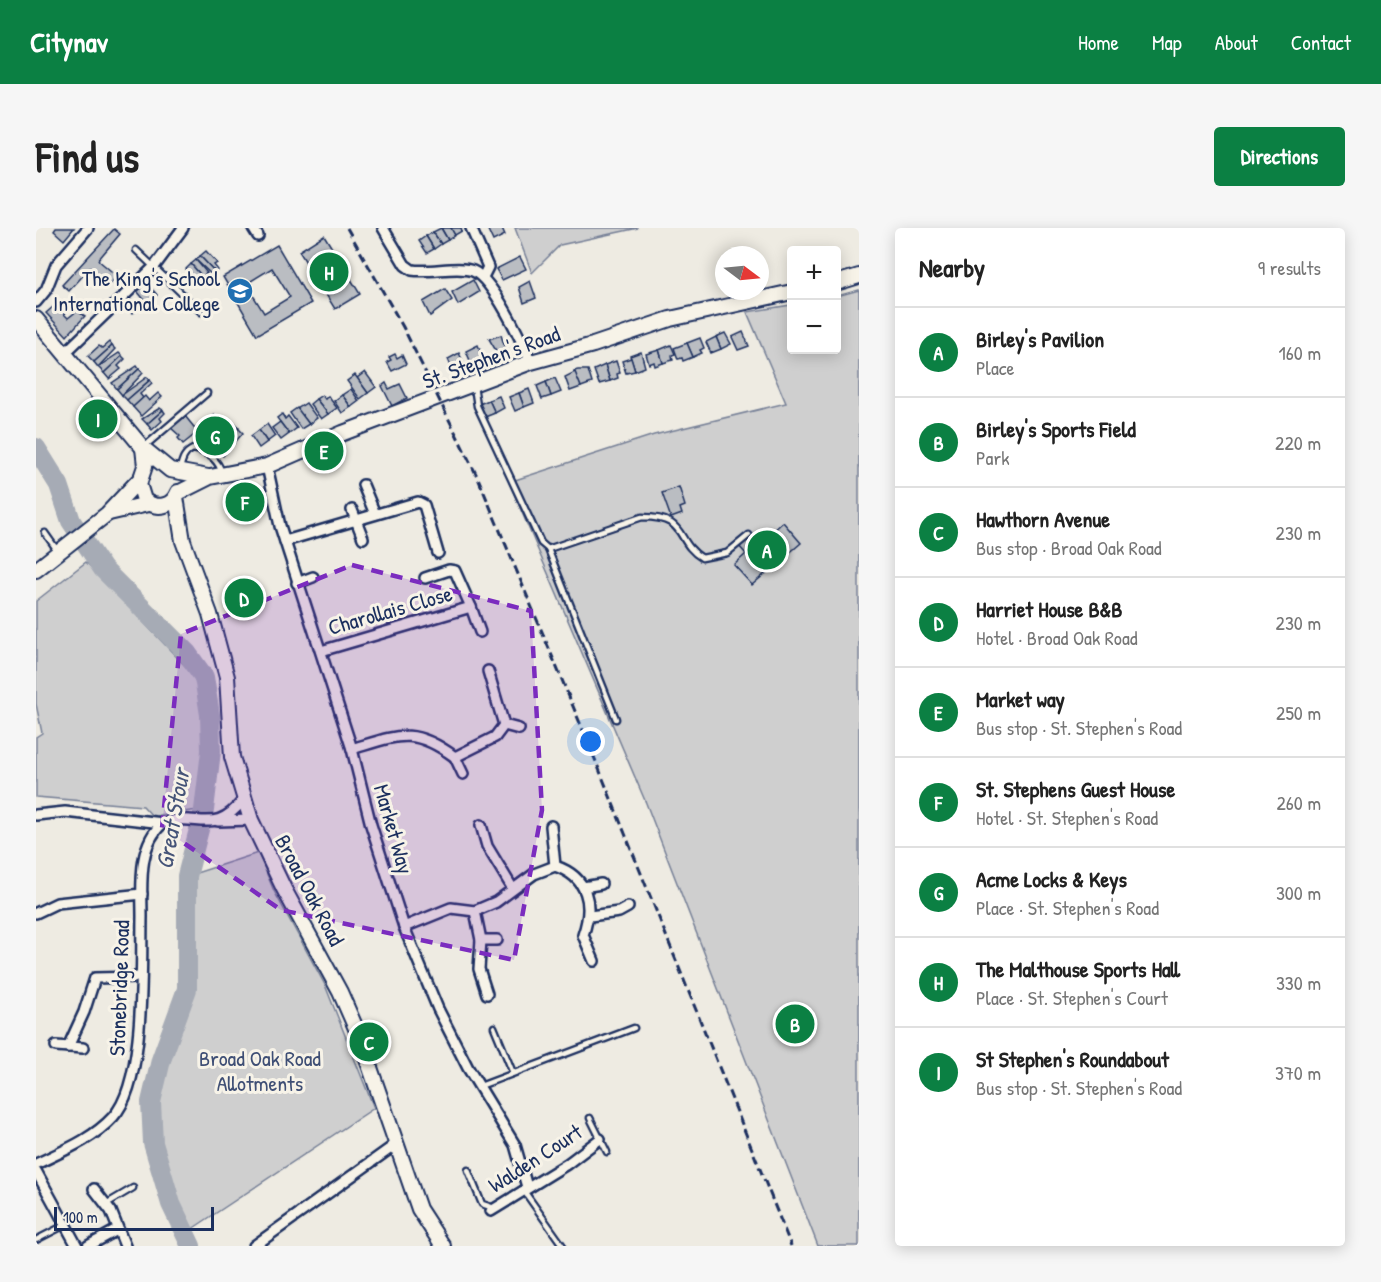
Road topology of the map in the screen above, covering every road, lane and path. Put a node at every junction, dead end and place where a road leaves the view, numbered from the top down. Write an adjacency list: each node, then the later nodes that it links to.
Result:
1 (88, 228): 11 (street)
2 (183, 228): 6 (street)
3 (383, 228): 8 (street)
4 (471, 228): 8 (street)
5 (136, 250): 6 (lane)
6 (154, 267): 12 (lane); 14 (street)
7 (859, 276): 9 (street)
8 (483, 277): 15 (street)
9 (841, 282)
10 (787, 293): 15 (street, St. Stephen's Road)
11 (36, 302)
12 (201, 312)
13 (36, 320): 14 (street)
14 (65, 353): 18 (street)
15 (531, 362): 16 (street, St. Stephen's Road)
16 (474, 383): 19 (street, St. Stephen's Road); 35 (lane)
17 (207, 393): 18 (lane)
18 (142, 448): 20 (street); 22 (street)
19 (267, 466): 21 (street, St. Stephen's Road); 34 (street, Market Way)
20 (172, 470): 21 (street, St. Stephen's Road); 21 (lane); 22 (street, St. Stephen's Road); 24 (street)
21 (216, 476): 24 (street, St. Stephen's Road)
22 (141, 477): 25 (street); 27 (street)
23 (363, 485): 28 (street)
24 (177, 495): 25 (street, St. Stephen's Road); 33 (street, Broad Oak Road)
25 (151, 505): 27 (street, St. Stephen's Road); 33 (street, Broad Oak Road)
26 (352, 510): 29 (street)
27 (107, 514): 36 (street)
28 (375, 514): 29 (street); 37 (street)
29 (356, 522): 32 (street); 34 (street)
30 (45, 533): 36 (lane)
31 (749, 535): 35 (lane)
32 (363, 538)
33 (183, 541): 52 (street, Broad Oak Road)
34 (285, 541): 41 (street, Market Way)
35 (548, 549): 46 (lane)
36 (58, 552): 38 (street)
37 (438, 553)
38 (36, 570)
39 (313, 577): 41 (street)
40 (425, 578): 42 (street, Charollais Close)
41 (297, 583): 44 (street, Market Way)
42 (471, 607): 43 (street, Charollais Close); 44 (street, Charollais Close)
43 (480, 632)
44 (321, 651): 49 (street, Market Way)
45 (488, 671): 47 (street)
46 (616, 718)
47 (504, 725): 48 (street); 50 (street)
48 (519, 729)
49 (352, 750): 50 (street); 68 (street, Market Way)
50 (455, 757): 51 (street)
51 (463, 774)
52 (244, 799): 54 (street, Broad Oak Road); 55 (street)
53 (36, 815): 56 (street)
54 (251, 820): 55 (street); 83 (street, Broad Oak Road)
55 (215, 822): 56 (street)
56 (163, 823): 63 (street, Stonebridge Road)
57 (482, 825): 62 (street)
58 (551, 825): 59 (street)
59 (555, 866): 61 (street); 62 (street)
60 (601, 884): 61 (street)
61 (584, 887): 67 (street)
62 (513, 890): 65 (street)
63 (142, 894): 66 (street); 72 (street, Stonebridge Road)
64 (628, 907): 67 (street)
65 (475, 911): 68 (street); 69 (street)
66 (36, 913)
67 (590, 916): 71 (street)
68 (404, 927): 80 (street, Market Way)
69 (481, 940): 70 (street); 73 (street)
70 (497, 940)
71 (594, 961)
72 (139, 977): 77 (street); 85 (street, Stonebridge Road)
73 (487, 994)
74 (494, 1027): 79 (lane)
75 (634, 1028): 79 (lane)
76 (56, 1046): 77 (street)
77 (68, 1047): 78 (street)
78 (83, 1048)
79 (513, 1073): 80 (lane)
80 (480, 1086): 89 (street, Market Way)
81 (590, 1118): 82 (lane)
82 (600, 1138): 84 (lane); 89 (street, Walden Court)
83 (395, 1145): 96 (street); 100 (street, Broad Oak Road)
84 (607, 1152)
85 (36, 1164)
86 (468, 1170): 92 (lane)
87 (36, 1171): 93 (street)
88 (133, 1188): 91 (lane)
89 (525, 1188): 92 (street, Walden Court); 101 (lane)
90 (94, 1189): 91 (street)
91 (106, 1204): 94 (street)
92 (493, 1210)
93 (65, 1225): 95 (lane); 97 (street)
94 (117, 1230): 98 (street); 99 (street)
95 (36, 1240)
96 (260, 1244)
97 (77, 1246)
98 (88, 1246)
99 (125, 1246)
100 (442, 1246)
101 (563, 1246)

